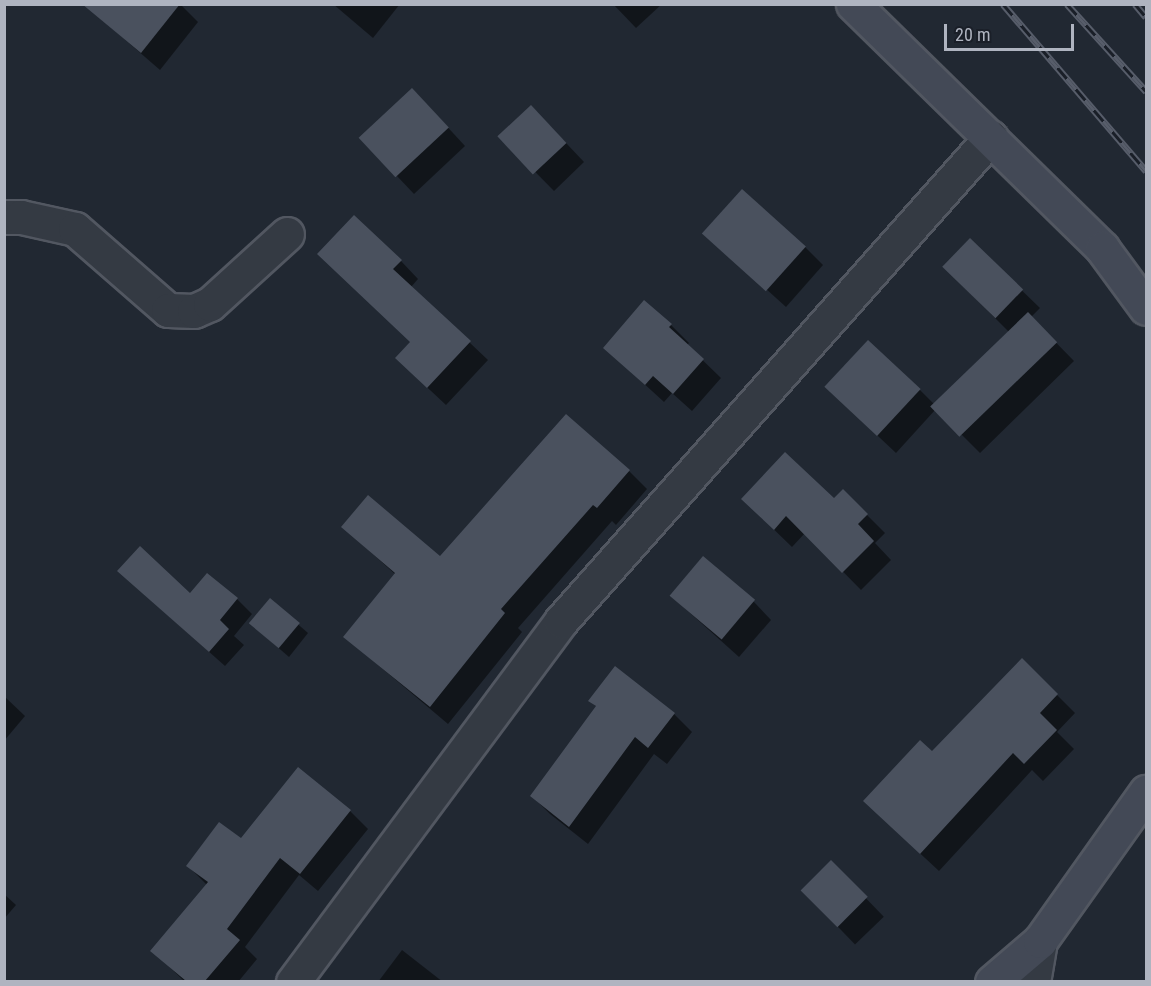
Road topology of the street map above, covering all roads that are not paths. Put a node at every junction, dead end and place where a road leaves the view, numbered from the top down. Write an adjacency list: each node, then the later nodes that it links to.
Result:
1 (853, 4): 2 (street)
2 (991, 137): 5 (street); 8 (street)
3 (4, 217): 4 (street)
4 (287, 234)
5 (1146, 308)
6 (1146, 792): 7 (street)
7 (1040, 941): 9 (street); 10 (street)
8 (292, 981)
9 (992, 981)
10 (1033, 981)

